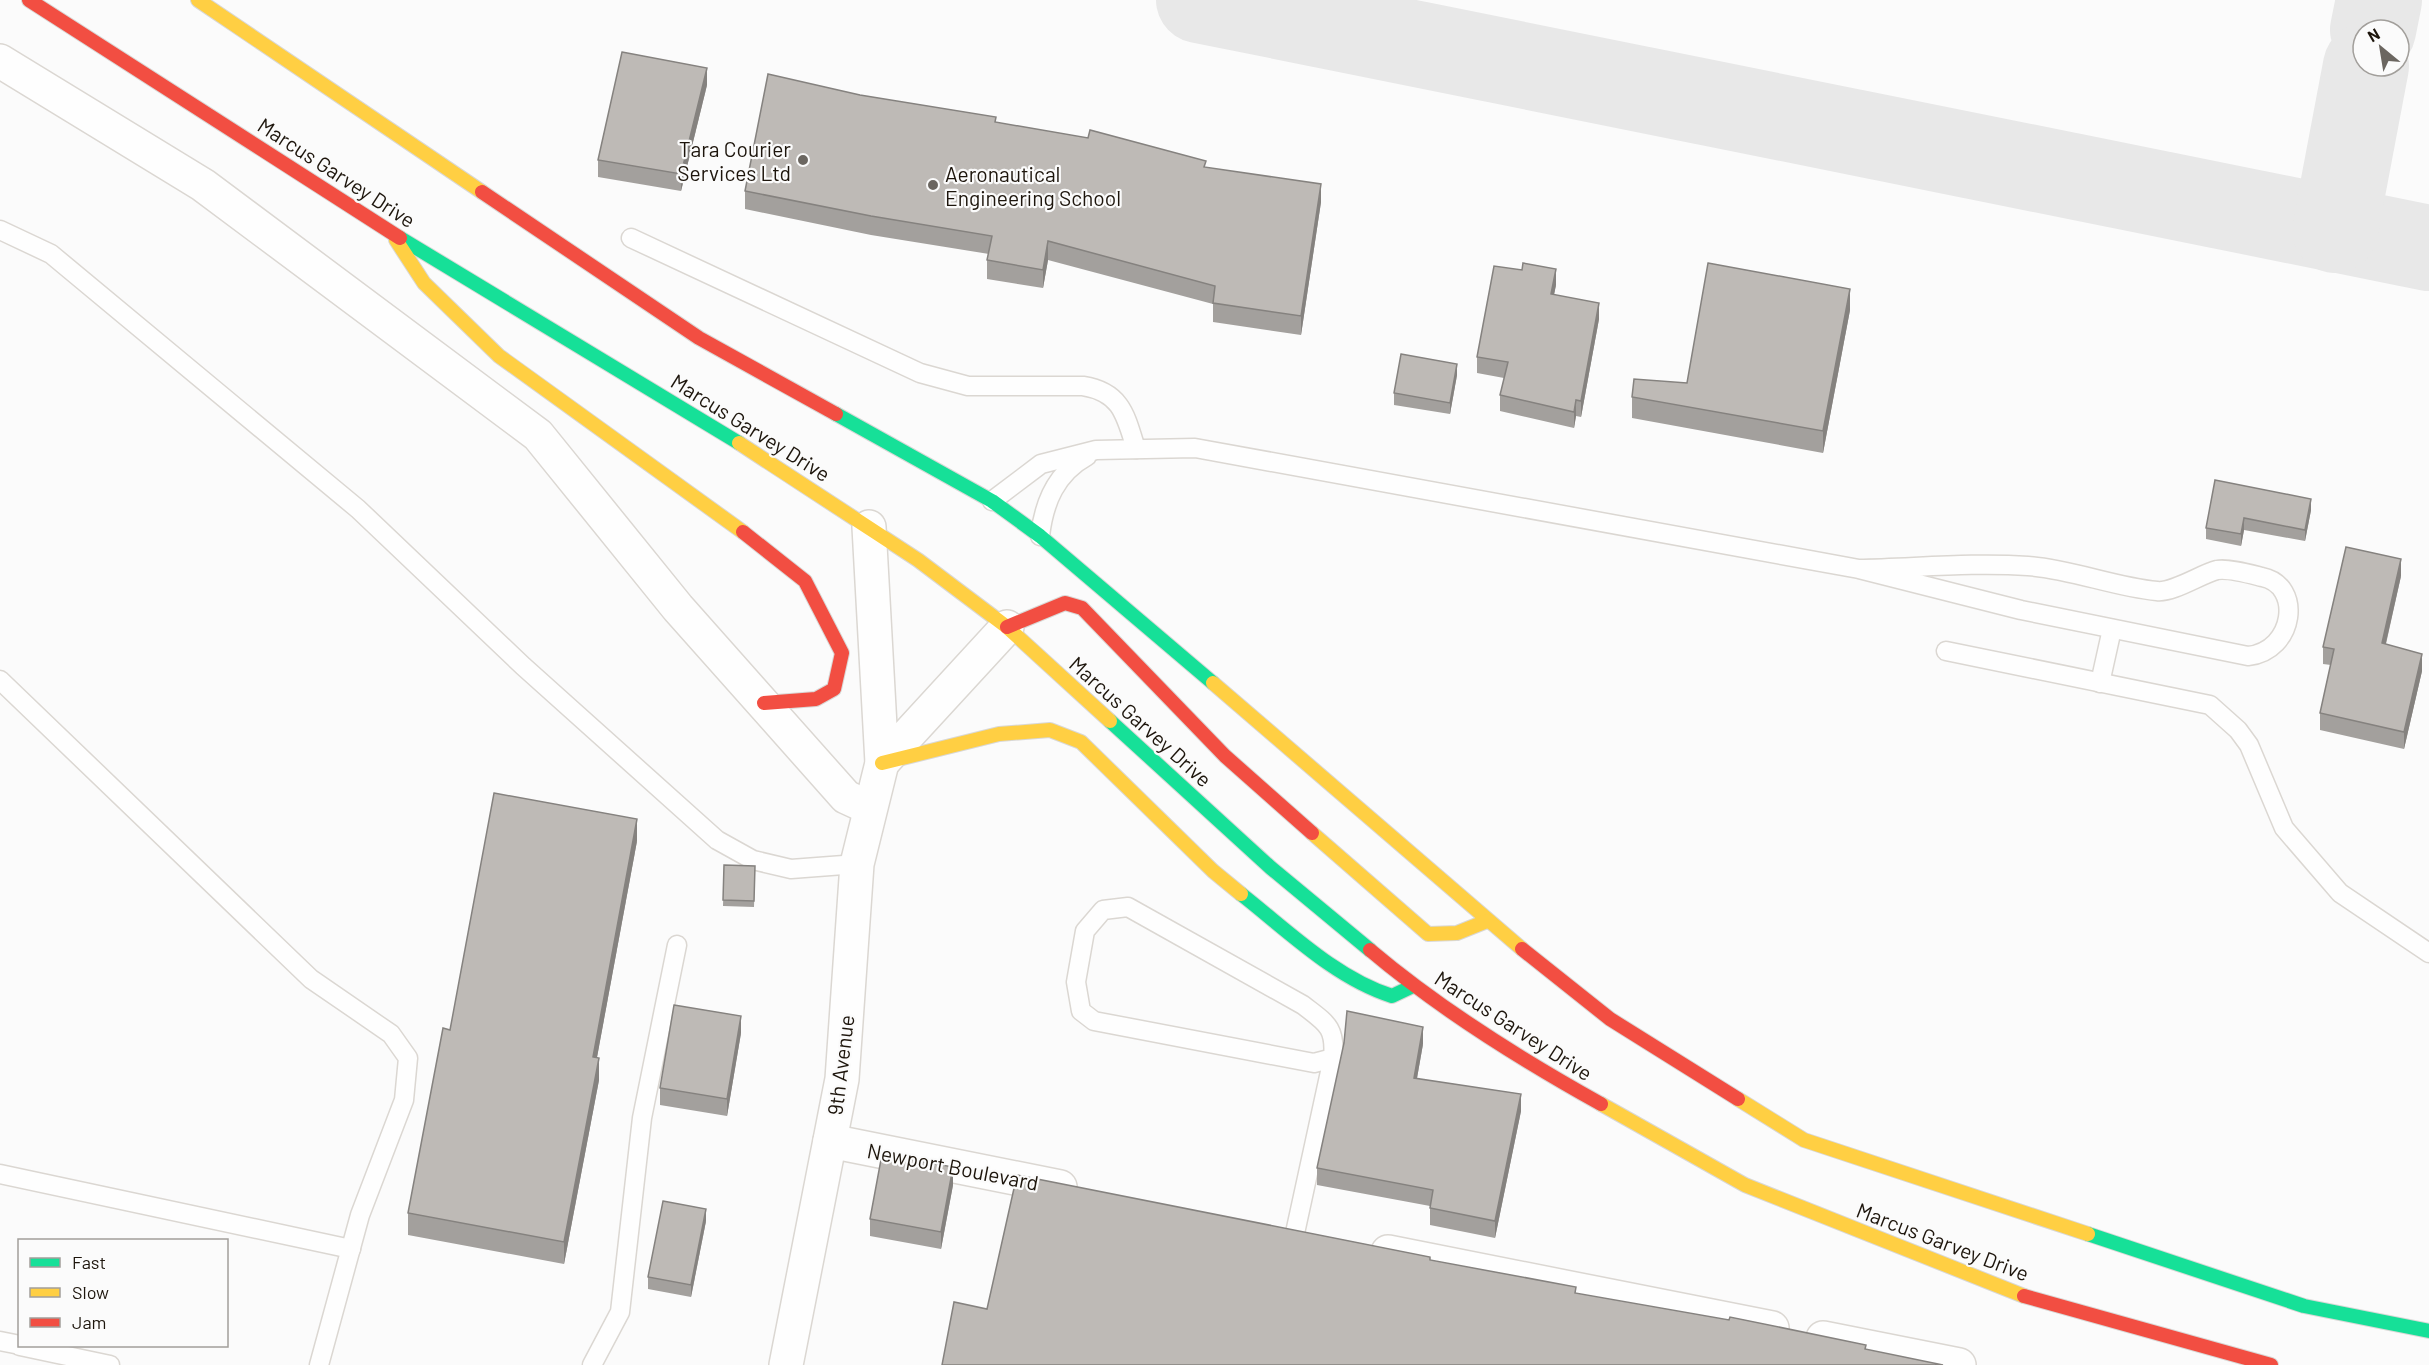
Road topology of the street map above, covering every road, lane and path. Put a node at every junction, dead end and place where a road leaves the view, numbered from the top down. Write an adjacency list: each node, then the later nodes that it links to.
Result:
1 (29, 0): 5 (highway, Marcus Garvey Drive)
2 (198, 0): 9 (highway)
3 (0, 61): 18 (street)
4 (0, 230): 21 (lane)
5 (392, 233): 10 (highway, Marcus Garvey Drive); 18 (highway)
6 (631, 238): 7 (lane)
7 (1137, 449): 8 (lane); 12 (lane)
8 (1096, 450): 9 (lane); 11 (lane)
9 (992, 501): 11 (highway)
10 (869, 527): 13 (highway, Marcus Garvey Drive); 19 (street, 9th Avenue)
11 (1040, 536): 22 (highway)
12 (1859, 569): 14 (lane); 14 (lane)
13 (1007, 627): 19 (street, 9th Avenue); 22 (highway); 25 (highway, Marcus Garvey Drive)
14 (2112, 628): 17 (lane)
15 (1946, 651): 17 (lane)
16 (0, 680): 33 (lane)
17 (2100, 683): 24 (lane)
18 (764, 703): 20 (street)
19 (882, 763): 20 (street, 9th Avenue); 25 (highway)
20 (870, 808): 21 (street, 9th Avenue)
21 (857, 864): 27 (street, 9th Avenue)
22 (1487, 921): 34 (highway)
23 (677, 945): 40 (lane)
24 (2429, 953)
25 (1413, 986): 43 (highway, Marcus Garvey Drive)
26 (1333, 1058): 26 (lane); 31 (lane)
27 (830, 1141): 29 (street, Newport Boulevard); 41 (street, 9th Avenue)
28 (0, 1174): 33 (lane)
29 (1086, 1192)
30 (1260, 1226): 31 (street)
31 (1307, 1236)
32 (1354, 1245): 42 (street)
33 (351, 1249): 39 (lane)
34 (2429, 1331)
35 (0, 1341): 36 (lane)
36 (18, 1345)
37 (29, 1347): 38 (lane)
38 (110, 1365)
39 (319, 1365)
40 (592, 1365)
41 (786, 1365)
42 (1959, 1365)
43 (2271, 1365)

